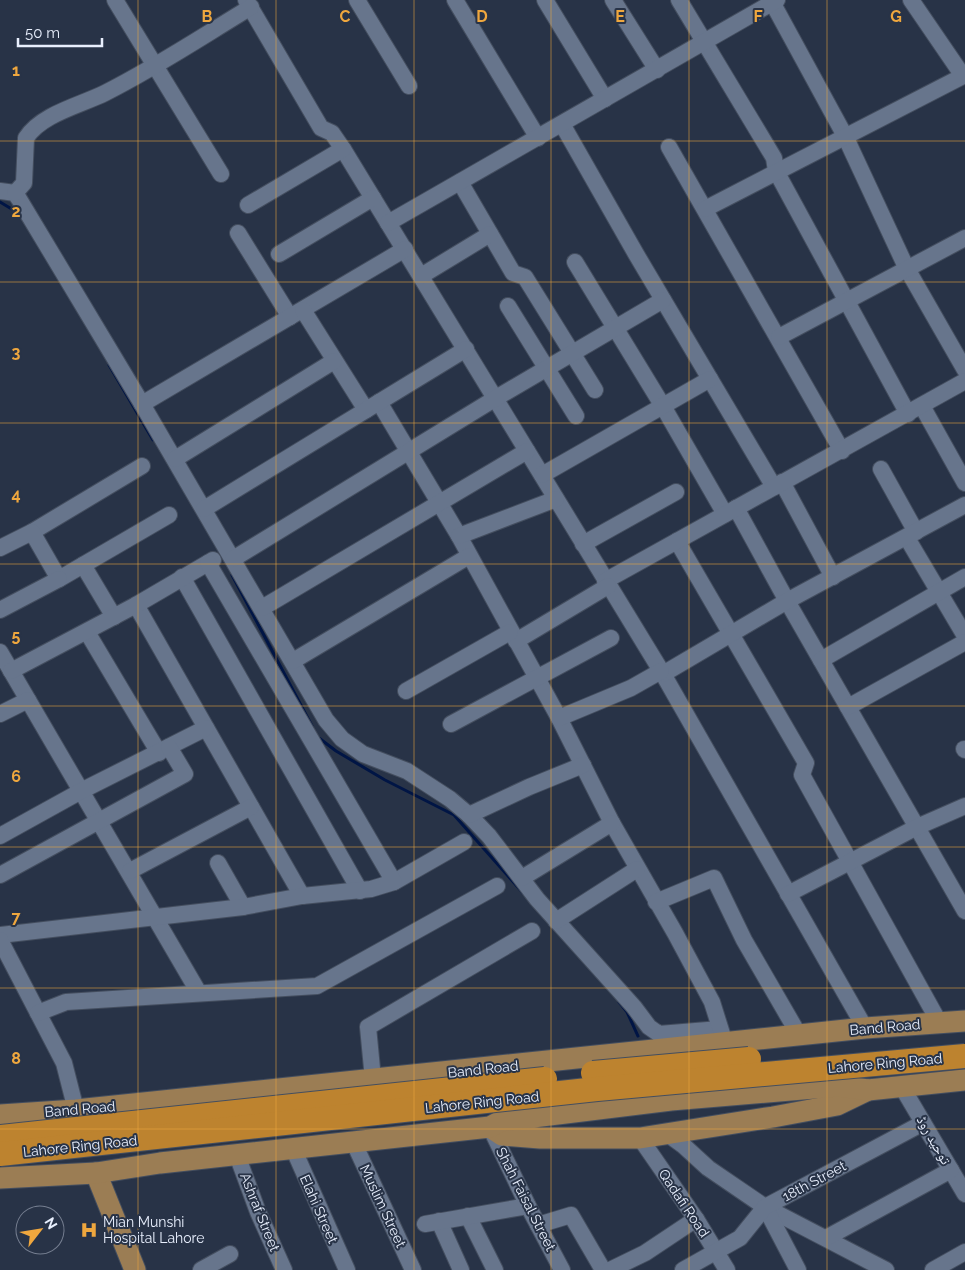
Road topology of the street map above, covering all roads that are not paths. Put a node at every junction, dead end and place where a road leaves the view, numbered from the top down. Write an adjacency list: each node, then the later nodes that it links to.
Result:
1 (115, 0): 12 (street)
2 (357, 0): 15 (street)
3 (455, 0): 19 (street)
4 (545, 0): 16 (street)
5 (613, 0): 13 (street)
6 (679, 0): 11 (street)
7 (911, 0): 14 (street)
8 (774, 1): 10 (street); 18 (street)
9 (248, 3): 12 (street); 21 (street)
10 (752, 6): 11 (street)
11 (704, 41): 13 (street); 22 (street)
12 (155, 65): 23 (street); 25 (street)
13 (657, 70): 16 (street)
14 (963, 72): 18 (street)
15 (409, 86)
16 (605, 100): 17 (street)
17 (562, 124): 19 (street); 39 (street)
18 (845, 136): 22 (street); 36 (street)
19 (538, 138): 24 (street)
20 (670, 147): 28 (street)
21 (343, 149): 26 (street); 27 (street)
22 (776, 171): 28 (street); 38 (street)
23 (221, 174)
24 (460, 182): 29 (street); 31 (street)
25 (8, 192): 53 (street)
26 (373, 198): 29 (street); 34 (street)
27 (248, 205)
28 (705, 209): 43 (street)
29 (388, 223): 33 (street)
30 (238, 233): 41 (street)
31 (490, 234): 37 (street); 45 (street)
32 (965, 238): 36 (street)
33 (405, 249): 37 (street); 41 (street)
34 (279, 254)
35 (575, 262): 42 (street)
36 (906, 267): 38 (street); 48 (street)
37 (421, 276): 44 (street)
38 (846, 299): 43 (street); 56 (street)
39 (663, 300): 42 (street); 49 (street)
40 (508, 306): 47 (street)
41 (296, 313): 46 (street); 53 (street)
42 (615, 328): 45 (street); 55 (street)
43 (779, 337): 59 (street)
44 (466, 349): 52 (street); 54 (street)
45 (572, 353): 47 (street); 51 (street)
46 (334, 361): 54 (street); 61 (street)
47 (546, 368): 52 (street); 57 (street)
48 (965, 370)
49 (710, 379): 55 (street); 66 (street)
50 (965, 381): 56 (street)
51 (595, 390)
52 (496, 398): 58 (street); 60 (street)
53 (142, 404): 61 (street)
54 (372, 406): 60 (street); 71 (street)
55 (664, 408): 64 (street); 72 (street)
56 (915, 410): 59 (street); 65 (street)
57 (576, 416)
58 (527, 451): 64 (street); 69 (street)
59 (842, 451): 66 (street)
60 (410, 452): 69 (street); 81 (street)
61 (175, 459): 71 (street)
62 (142, 466): 74 (street)
63 (881, 469): 75 (street)
64 (542, 476): 68 (street)
65 (965, 483)
66 (778, 484): 72 (street); 84 (street)
67 (676, 492): 78 (street)
68 (556, 499): 76 (street); 78 (street)
69 (440, 503): 76 (street); 91 (street)
70 (965, 505): 75 (street)
71 (204, 509): 81 (street)
72 (730, 511): 77 (street); 89 (street)
73 (169, 515): 82 (street)
74 (32, 532): 79 (street); 86 (street)
75 (912, 535): 84 (street); 88 (street)
76 (459, 536): 80 (street)
77 (677, 541): 87 (street); 95 (street)
78 (583, 544): 87 (street)
79 (0, 548)
80 (469, 556): 96 (street); 102 (street)
81 (233, 559): 91 (street)
82 (83, 565): 86 (street); 93 (street)
83 (182, 577): 90 (street); 130 (street); 132 (street)
84 (833, 577): 89 (street)
85 (965, 577): 88 (street)
86 (59, 579): 92 (street)
87 (607, 584): 96 (street); 104 (street)
88 (939, 592): 97 (street); 101 (street)
89 (787, 602): 95 (street); 101 (street)
90 (136, 605): 93 (street); 112 (street)
91 (262, 608): 102 (street)
92 (0, 610)
93 (114, 617): 94 (street)
94 (87, 632): 103 (street); 113 (street)
95 (732, 634): 104 (street); 124 (street)
96 (513, 636): 105 (street); 106 (street)
97 (965, 636)
98 (611, 638): 105 (street)
99 (965, 642): 108 (street)
100 (0, 652): 103 (street)
101 (821, 660): 108 (street)
102 (293, 661): 118 (street)
103 (11, 671): 107 (street)
104 (662, 672): 110 (street); 133 (street)
105 (538, 679): 110 (street); 111 (street)
106 (406, 691)
107 (28, 700): 109 (street); 115 (street)
108 (848, 707): 121 (street)
109 (0, 714)
110 (559, 718): 114 (street)
111 (451, 724)
112 (206, 728): 113 (street); 117 (street)
113 (164, 750): 115 (street); 119 (street)
114 (583, 766): 118 (street); 120 (street)
115 (83, 790): 119 (street); 122 (street)
116 (965, 806): 121 (street)
117 (251, 807): 127 (street); 134 (street)
118 (469, 815): 129 (street)
119 (100, 819): 127 (street); 128 (street)
120 (612, 823): 126 (street); 129 (street)
121 (917, 827): 124 (street); 137 (street)
122 (0, 836)
123 (464, 842): 130 (street)
124 (850, 861): 133 (street); 146 (street)
125 (218, 863): 136 (street)
126 (637, 869): 135 (street); 139 (street)
127 (130, 871): 138 (street)
128 (0, 875)
129 (522, 878): 139 (street)
130 (394, 882): 132 (street)
131 (497, 886): 143 (street)
132 (360, 891): 134 (street)
133 (788, 894): 147 (street)
134 (302, 896): 136 (street)
135 (656, 902): 148 (street); 149 (street)
136 (243, 907): 138 (street)
137 (965, 911)
138 (157, 917): 141 (street); 143 (street)
139 (556, 921): 149 (street)
140 (532, 931): 153 (street)
141 (0, 935)
142 (0, 940): 144 (street)
143 (199, 993): 144 (street)
144 (38, 1012): 157 (street)
145 (965, 1021): 146 (main road, Band Road)
146 (939, 1022): 147 (main road, Band Road)
147 (865, 1028): 148 (main road, Band Road)
148 (799, 1035): 149 (main road, Band Road)
149 (723, 1037): 152 (main road, Band Road)
150 (965, 1040): 163 (highway, Lahore Ring Road, bridge)
151 (965, 1056): 167 (highway, Lahore Ring Road, bridge)
152 (439, 1074): 153 (main road, Band Road); 161 (street)
153 (373, 1079): 157 (main road, Band Road)
154 (965, 1080): 155 (main road)
155 (902, 1087): 156 (main road); 159 (street, توحید روڈ)
156 (868, 1090): 160 (main road); 162 (main road)
157 (76, 1110): 158 (main road, Band Road)
158 (0, 1116)
159 (923, 1123): 169 (street, توحید روڈ); 174 (street, 18th Street)
160 (490, 1127): 161 (main road); 164 (main road); 173 (street, Shah Faisal Street)
161 (444, 1132): 165 (main road)
162 (666, 1133): 164 (main road); 174 (street)
163 (0, 1137)
164 (640, 1138): 176 (street, Qadafi Road)
165 (353, 1141): 166 (main road); 186 (street, Muslim Street)
166 (292, 1148): 168 (main road); 185 (street, Elahi Street)
167 (0, 1154)
168 (237, 1155): 170 (main road); 184 (street, Ashraf Street)
169 (951, 1170): 172 (street, توحید روڈ); 178 (street)
170 (96, 1173): 171 (main road); 182 (main road)
171 (0, 1178)
172 (965, 1194)
173 (528, 1206): 175 (street); 177 (street, Shah Faisal Street)
174 (765, 1207): 178 (street); 179 (street, 18th Street); 194 (street)
175 (468, 1216): 187 (street); 188 (street)
176 (696, 1219): 179 (street, Qadafi Road); 191 (street)
177 (538, 1225): 189 (street, Shah Faisal Street); 190 (street)
178 (826, 1238): 195 (street)
179 (715, 1250): 192 (street, 18th Street); 193 (street, Qadafi Road)
180 (965, 1252): 196 (street)
181 (230, 1254): 183 (street)
182 (135, 1270)
183 (200, 1270)
184 (284, 1270)
185 (347, 1270)
186 (414, 1270)
187 (461, 1270)
188 (495, 1270)
189 (562, 1270)
190 (603, 1270)
191 (610, 1270)
192 (683, 1270)
193 (727, 1270)
194 (798, 1270)
195 (886, 1270)
196 (933, 1270)

